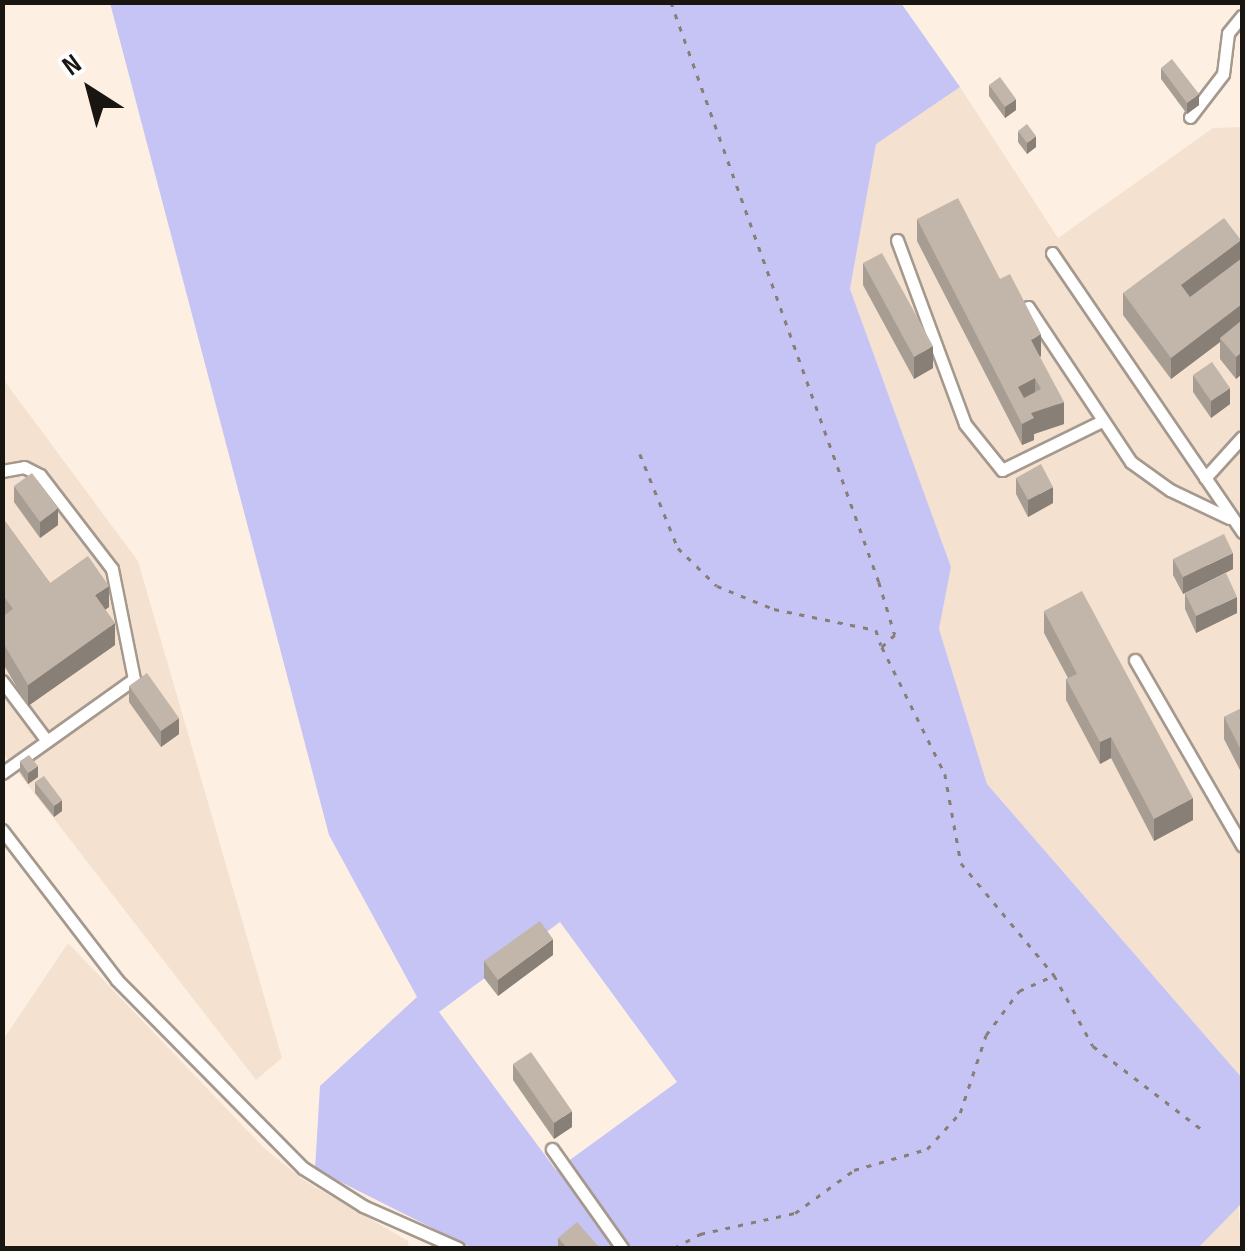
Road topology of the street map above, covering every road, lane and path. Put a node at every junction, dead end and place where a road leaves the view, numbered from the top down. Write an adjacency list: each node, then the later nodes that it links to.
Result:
1 (671, 2): 13 (path)
2 (1242, 16): 3 (lane)
3 (1190, 117)
4 (898, 240): 7 (lane)
5 (1052, 252): 11 (lane)
6 (1028, 308): 7 (lane)
7 (1102, 421): 12 (lane)
8 (1242, 437): 11 (lane)
9 (640, 454): 13 (path)
10 (2, 470): 16 (lane)
11 (1205, 478): 12 (lane)
12 (1240, 528)
13 (882, 647): 20 (path)
14 (1136, 660): 19 (lane)
15 (2, 681): 16 (lane)
16 (47, 741): 17 (lane)
17 (2, 773)
18 (4, 837): 21 (lane)
19 (1242, 845)
20 (1054, 975): 23 (path); 27 (path)
21 (117, 980): 22 (lane); 25 (lane)
22 (107, 990)
23 (1202, 1129)
24 (552, 1148): 26 (lane)
25 (458, 1248)
26 (622, 1248)
27 (674, 1248)

